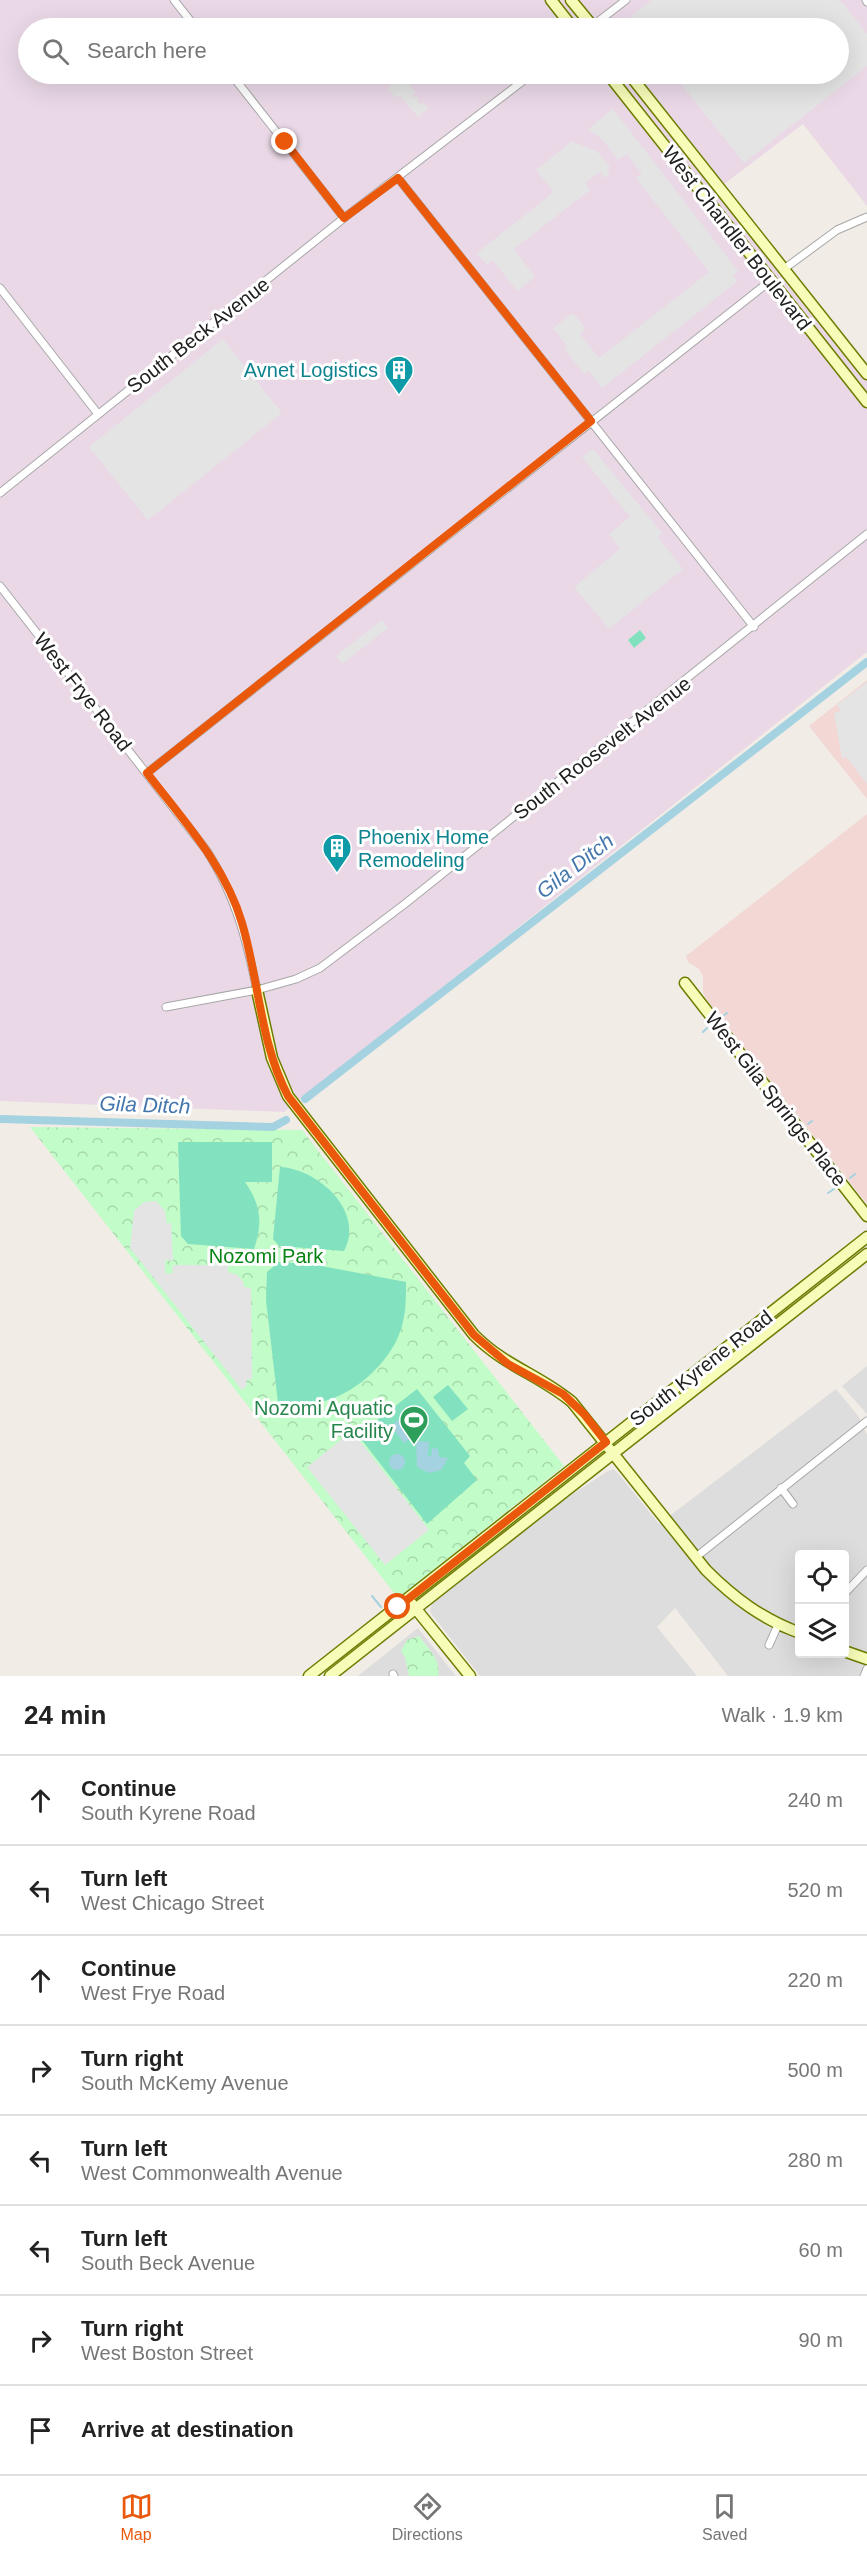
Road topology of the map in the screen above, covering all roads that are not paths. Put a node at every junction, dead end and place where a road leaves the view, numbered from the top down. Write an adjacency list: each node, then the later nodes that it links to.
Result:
1 (174, 0): 5 (street)
2 (551, 0): 6 (main road)
3 (571, 0): 7 (main road)
4 (626, 0): 8 (street)
5 (188, 18)
6 (565, 18)
7 (584, 18)
8 (604, 18)
9 (239, 84): 15 (street)
10 (519, 84): 13 (street, South Beck Avenue)
11 (616, 84): 17 (main road, West Chandler Boulevard)
12 (637, 84): 16 (main road, West Chandler Boulevard)
13 (398, 178): 15 (street, South Beck Avenue); 22 (street)
14 (867, 217): 16 (street)
15 (344, 218): 21 (street, South Beck Avenue)
16 (784, 269): 19 (main road, West Chandler Boulevard)
17 (770, 281): 20 (main road, West Chandler Boulevard); 22 (street)
18 (0, 288): 21 (street)
19 (867, 374)
20 (867, 402)
21 (98, 414): 23 (street, South Beck Avenue)
22 (591, 421): 26 (street); 27 (street)
23 (0, 493)
24 (867, 532): 26 (street, South Roosevelt Avenue)
25 (0, 586): 27 (street, West Frye Road)
26 (754, 627): 29 (street, South Roosevelt Avenue)
27 (147, 773): 29 (street, West Frye Road)
28 (685, 983): 31 (main road, West Gila Springs Place)
29 (257, 990): 30 (street, South Roosevelt Avenue); 35 (main road)
30 (166, 1007)
31 (867, 1216)
32 (867, 1237): 35 (main road, South Kyrene Road)
33 (867, 1254): 36 (main road, South Kyrene Road)
34 (867, 1422): 37 (street)
35 (606, 1442): 36 (main road); 42 (main road, South Kyrene Road)
36 (614, 1453): 39 (main road); 43 (main road, South Kyrene Road)
37 (781, 1488): 38 (street); 39 (street)
38 (793, 1504)
39 (696, 1557): 44 (main road)
40 (867, 1570): 41 (street)
41 (849, 1589)
42 (408, 1598): 43 (main road); 50 (main road, South Kyrene Road)
43 (416, 1608): 51 (main road, South Kyrene Road); 52 (main road)
44 (778, 1625): 45 (main road); 46 (street)
45 (795, 1631)
46 (769, 1645)
47 (849, 1653): 48 (main road)
48 (867, 1659)
49 (867, 1669): 53 (street)
50 (309, 1676)
51 (330, 1676)
52 (470, 1676)
53 (864, 1676)

